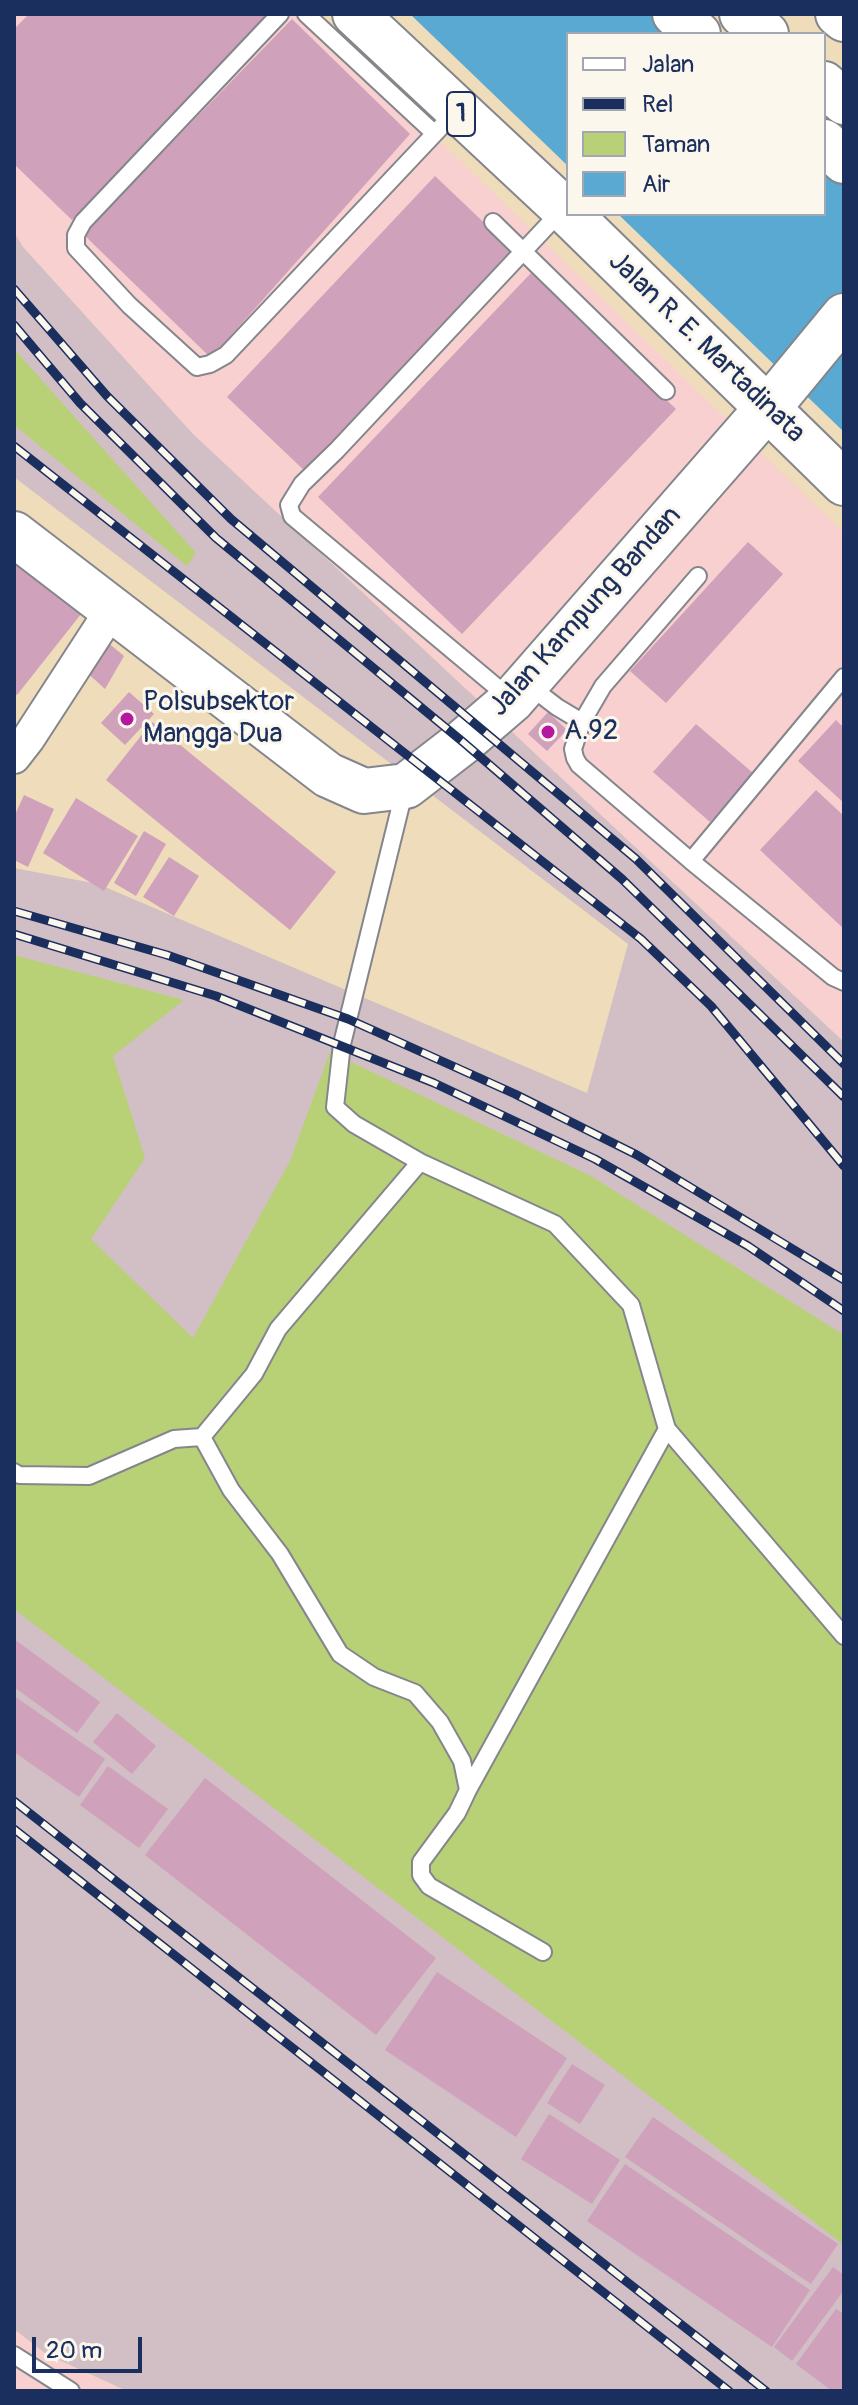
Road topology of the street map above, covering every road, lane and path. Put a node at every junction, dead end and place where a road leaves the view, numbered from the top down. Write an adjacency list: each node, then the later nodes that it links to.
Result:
1 (280, 14): 12 (lane)
2 (306, 14): 12 (lane)
3 (355, 14): 12 (main road, Jalan R. E. Martadinata / 1)
4 (675, 14): 8 (main road)
5 (742, 14): 9 (main road)
6 (838, 14): 7 (main road)
7 (844, 19)
8 (696, 32)
9 (764, 32)
10 (826, 86): 11 (main road)
11 (844, 102)
12 (439, 116): 15 (main road, Jalan R. E. Martadinata / 1)
13 (826, 144): 14 (main road)
14 (844, 161)
15 (566, 211)
16 (566, 213): 19 (lane)
17 (571, 216): 22 (main road, Jalan R. E. Martadinata / 1)
18 (493, 222): 19 (lane)
19 (524, 250): 21 (lane); 28 (lane)
20 (844, 316): 22 (main road, Jalan Kampung Bandan)
21 (666, 391)
22 (775, 399): 23 (main road, Jalan R. E. Martadinata / 1); 28 (main road, Jalan Kampung Bandan)
23 (844, 483)
24 (14, 534): 26 (main road)
25 (698, 576): 29 (lane)
26 (113, 608): 30 (street); 31 (main road)
27 (844, 677): 32 (lane)
28 (519, 692): 29 (lane); 31 (main road, Jalan Kampung Bandan)
29 (582, 722): 32 (lane)
30 (14, 757)
31 (406, 786): 34 (lane)
32 (691, 861): 33 (lane)
33 (844, 982)
34 (420, 1162): 35 (lane); 36 (lane)
35 (667, 1429): 38 (lane); 39 (lane)
36 (202, 1437): 37 (lane); 39 (lane)
37 (14, 1472)
38 (844, 1636)
39 (468, 1790): 40 (lane)
40 (543, 1952)
41 (14, 2355): 42 (lane)
42 (71, 2391)

